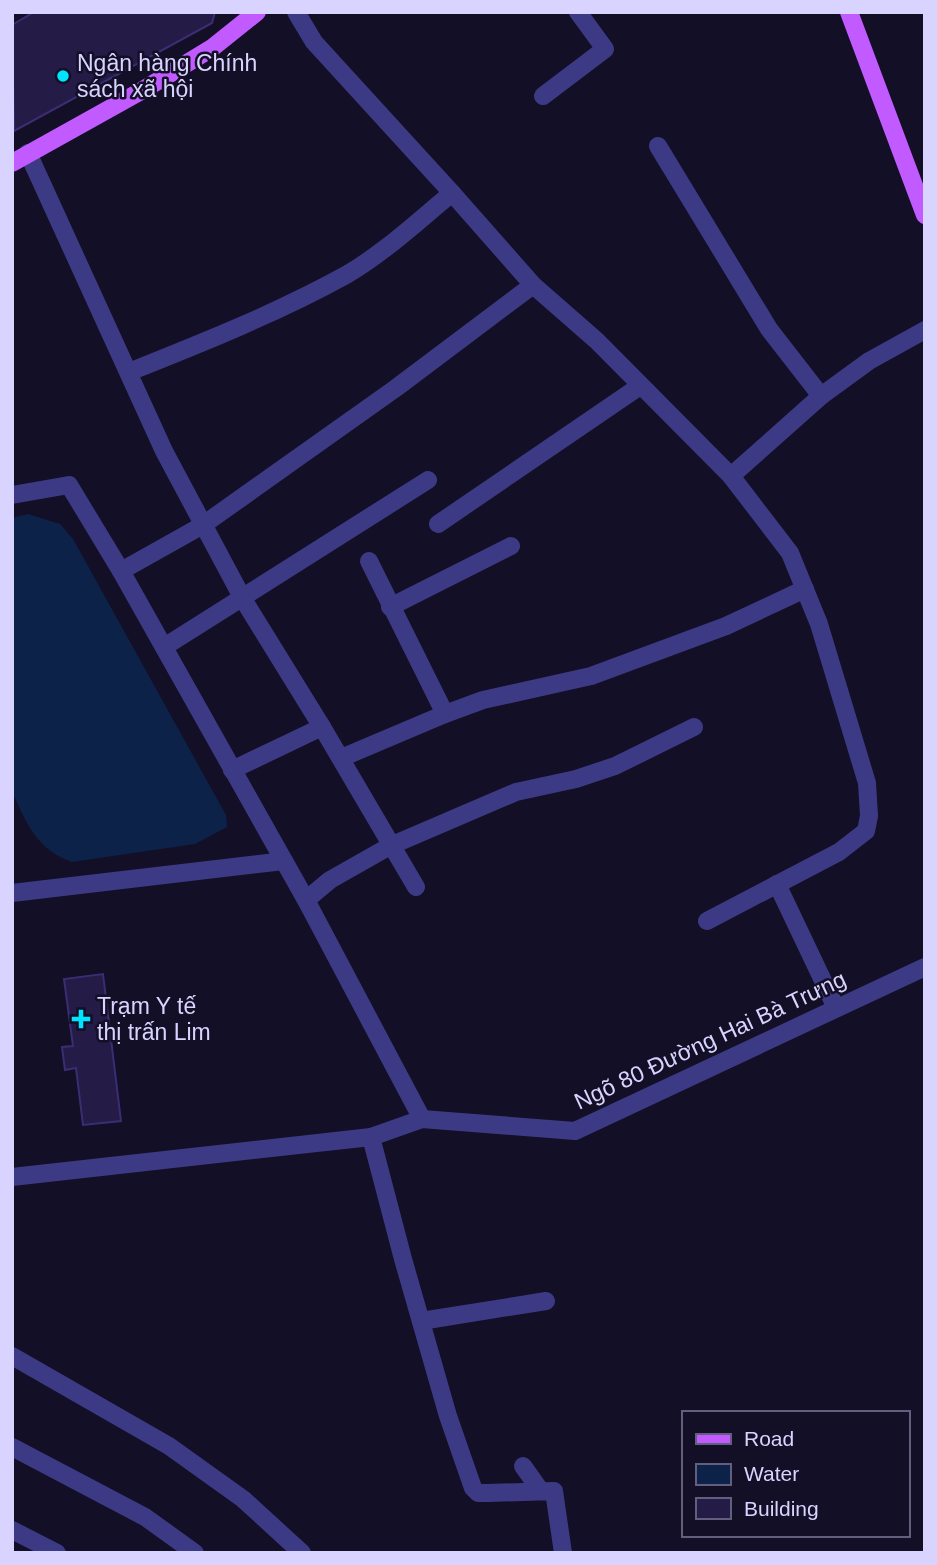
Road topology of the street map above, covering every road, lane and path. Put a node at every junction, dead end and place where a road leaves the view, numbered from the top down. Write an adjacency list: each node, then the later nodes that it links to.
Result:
1 (257, 12): 7 (main road)
2 (296, 12): 9 (street)
3 (578, 12): 5 (street)
4 (849, 12): 10 (main road)
5 (543, 96)
6 (658, 146): 15 (street)
7 (28, 153): 8 (main road); 13 (street)
8 (12, 163)
9 (452, 193): 11 (street); 13 (street)
10 (925, 215)
11 (533, 285): 14 (street); 20 (street)
12 (925, 330): 15 (street)
13 (130, 372): 20 (street)
14 (640, 386): 16 (street); 19 (street)
15 (821, 396): 16 (street)
16 (731, 475): 24 (street)
17 (428, 480): 25 (street)
18 (12, 495): 23 (street)
19 (438, 524)
20 (204, 526): 23 (street); 25 (street)
21 (511, 546): 26 (street)
22 (369, 562): 26 (street)
23 (121, 571): 27 (street)
24 (805, 589): 28 (street); 35 (street)
25 (243, 599): 27 (street); 29 (street)
26 (390, 607): 28 (street)
27 (164, 647): 32 (street)
28 (445, 714): 31 (street)
29 (322, 727): 31 (street); 32 (street)
30 (694, 727): 33 (street)
31 (341, 758): 33 (street)
32 (232, 770): 34 (street)
33 (390, 846): 36 (street); 38 (street)
34 (284, 861): 37 (street); 38 (street)
35 (777, 884): 39 (street); 41 (street)
36 (416, 887)
37 (12, 893)
38 (306, 900): 42 (street)
39 (707, 921)
40 (925, 967): 41 (street, Ngõ 80 Đường Hai Bà Trưng)
41 (836, 1008): 42 (street, Ngõ 80 Đường Hai Bà Trưng)
42 (422, 1119): 43 (street, Ngõ 80 Đường Hai Bà Trưng)
43 (371, 1138): 44 (street, Ngõ 80 Đường Hai Bà Trưng); 46 (street)
44 (12, 1177)
45 (546, 1301): 46 (street)
46 (421, 1321): 50 (street)
47 (12, 1356): 54 (street)
48 (12, 1447): 53 (street)
49 (523, 1466): 50 (street)
50 (540, 1490): 55 (street)
51 (12, 1530): 52 (street)
52 (57, 1553)
53 (195, 1553)
54 (302, 1553)
55 (563, 1553)

